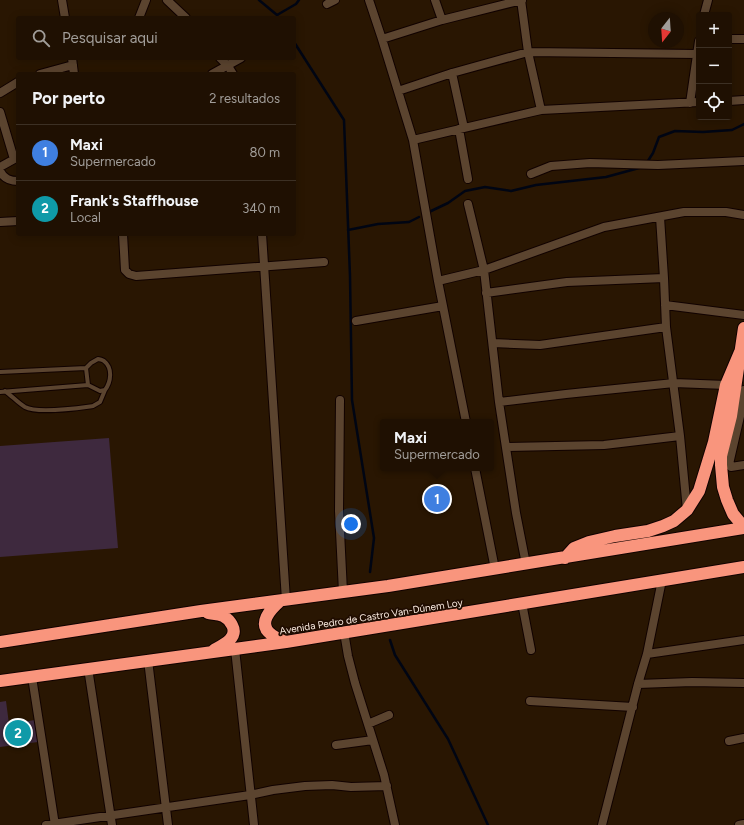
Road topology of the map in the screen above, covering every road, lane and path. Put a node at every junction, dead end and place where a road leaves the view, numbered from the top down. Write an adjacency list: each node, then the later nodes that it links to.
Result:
1 (62, 0): 9 (street)
2 (146, 0): 10 (street)
3 (166, 0): 11 (street)
4 (368, 0): 13 (street)
5 (435, 0): 12 (street)
6 (522, 0): 12 (street); 16 (street)
7 (708, 0): 8 (street)
8 (705, 12)
9 (65, 16)
10 (140, 16)
11 (184, 16)
12 (442, 20): 13 (street)
13 (382, 39): 29 (street)
14 (744, 39): 15 (street)
15 (732, 40)
16 (528, 52): 17 (street); 27 (street); 35 (street)
17 (696, 54)
18 (222, 60): 22 (street)
19 (238, 60): 22 (street)
20 (696, 61): 34 (street)
21 (72, 62): 23 (street); 24 (street)
22 (228, 66): 25 (street); 26 (street)
23 (45, 72)
24 (74, 72)
25 (216, 72)
26 (232, 72)
27 (452, 73): 29 (street); 37 (street)
28 (16, 83): 30 (street)
29 (398, 91): 38 (street)
30 (0, 93)
31 (744, 100): 32 (street)
32 (732, 101)
33 (696, 102): 34 (street)
34 (690, 103): 35 (street)
35 (541, 110): 37 (street)
36 (0, 112): 39 (street)
37 (462, 128): 38 (street); 44 (street)
38 (413, 140): 57 (street)
39 (16, 158): 41 (street)
40 (744, 161): 43 (street)
41 (0, 167)
42 (0, 171): 45 (street)
43 (531, 174)
44 (468, 179)
45 (16, 181)
46 (468, 204): 55 (street)
47 (744, 215): 48 (street)
48 (660, 217): 55 (street); 56 (street)
49 (16, 220): 50 (street)
50 (0, 222)
51 (122, 236): 54 (street)
52 (262, 236): 54 (street)
53 (324, 262): 54 (street)
54 (264, 267): 92 (street)
55 (484, 270): 57 (street); 58 (street)
56 (664, 278): 58 (street); 59 (street)
57 (438, 281): 60 (street)
58 (486, 293): 65 (street)
59 (665, 305): 61 (street); 63 (street)
60 (443, 306): 62 (street); 79 (street)
61 (744, 315)
62 (356, 321)
63 (666, 327): 65 (street); 69 (street)
64 (744, 328): 66 (highway)
65 (493, 343): 77 (street)
66 (742, 348): 71 (highway); 85 (highway)
67 (86, 368): 68 (lane); 70 (lane); 72 (lane)
68 (0, 372)
69 (674, 383): 71 (street); 77 (street); 80 (street)
70 (88, 385): 72 (lane); 74 (lane)
71 (726, 385): 84 (highway)
72 (106, 390): 74 (lane)
73 (744, 390): 78 (street)
74 (5, 391): 75 (lane)
75 (0, 392)
76 (340, 400): 91 (street)
77 (499, 402): 81 (street)
78 (743, 412): 82 (street)
79 (465, 419)
80 (680, 436): 81 (street); 84 (street)
81 (506, 447): 87 (street)
82 (744, 465)
83 (476, 471): 89 (street)
84 (687, 510): 86 (highway)
85 (744, 528): 86 (highway)
86 (565, 558): 87 (highway)
87 (526, 564): 89 (highway)
88 (744, 567): 90 (highway, Avenida Pedro de Castro Van-Dúnem Loy)
89 (495, 569): 91 (highway)
90 (662, 580): 93 (highway, Avenida Pedro de Castro Van-Dúnem Loy); 102 (street)
91 (343, 592): 92 (highway)
92 (283, 600): 94 (highway); 98 (highway)
93 (522, 603): 95 (highway, Avenida Pedro de Castro Van-Dúnem Loy); 100 (street)
94 (201, 611): 97 (highway); 101 (highway)
95 (344, 632): 98 (highway, Avenida Pedro de Castro Van-Dúnem Loy); 112 (street)
96 (744, 640): 102 (street)
97 (0, 642)
98 (286, 642): 99 (highway, Avenida Pedro de Castro Van-Dúnem Loy)
99 (235, 649): 101 (highway, Avenida Pedro de Castro Van-Dúnem Loy); 118 (street)
100 (531, 650)
101 (210, 652): 103 (highway, Avenida Pedro de Castro Van-Dúnem Loy)
102 (647, 654): 108 (street)
103 (148, 660): 104 (highway, Avenida Pedro de Castro Van-Dúnem Loy); 119 (street)
104 (88, 668): 105 (highway, Avenida Pedro de Castro Van-Dúnem Loy); 120 (street)
105 (32, 676): 106 (highway, Avenida Pedro de Castro Van-Dúnem Loy); 122 (street)
106 (0, 681)
107 (744, 683): 108 (street)
108 (638, 684): 110 (street)
109 (530, 701): 110 (street)
110 (633, 707): 127 (street)
111 (389, 715): 112 (street)
112 (368, 724): 114 (street)
113 (744, 738): 115 (street)
114 (373, 740): 116 (street); 117 (street)
115 (729, 741)
116 (336, 745)
117 (387, 786): 118 (street); 126 (street)
118 (250, 795): 119 (street); 125 (street)
119 (166, 807): 120 (street); 124 (street)
120 (110, 816): 122 (street); 123 (street)
121 (744, 824): 128 (street)
122 (52, 825)
123 (112, 825)
124 (168, 825)
125 (254, 825)
126 (395, 825)
127 (602, 825)
128 (739, 825)

